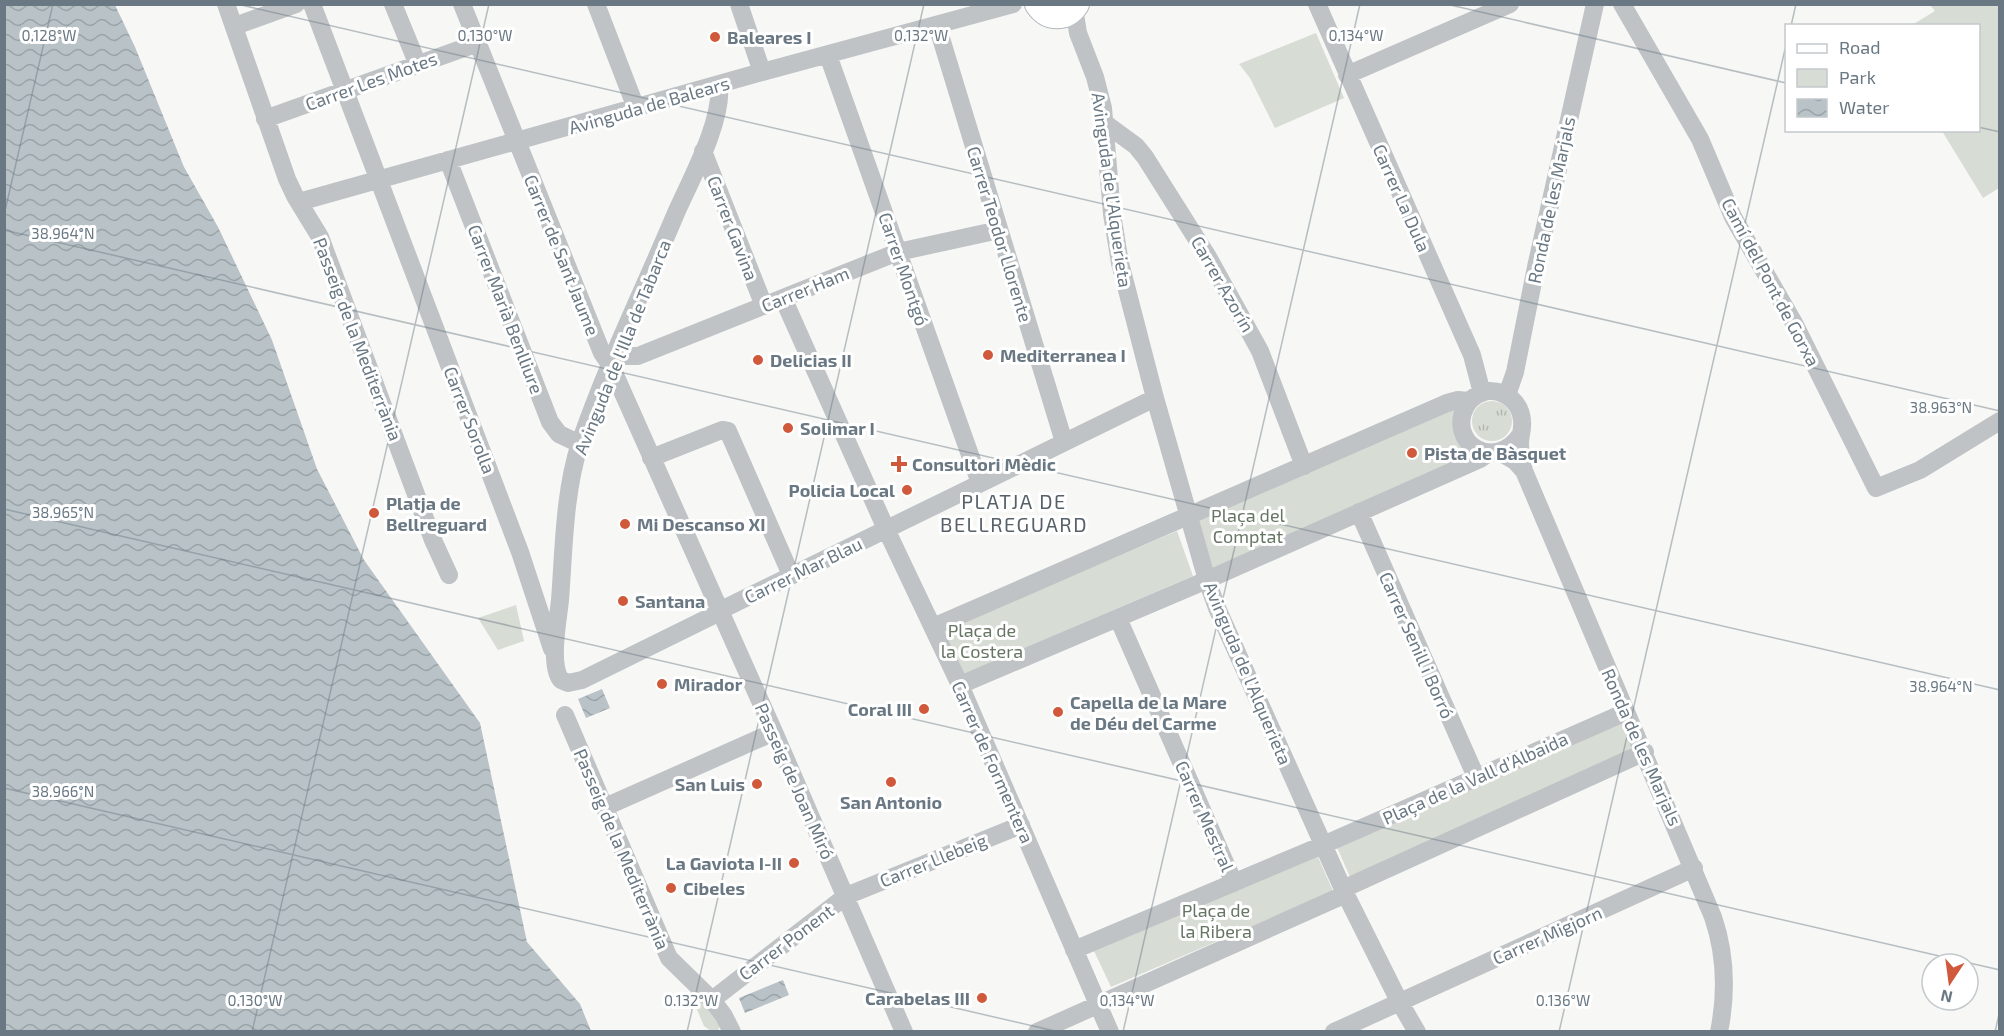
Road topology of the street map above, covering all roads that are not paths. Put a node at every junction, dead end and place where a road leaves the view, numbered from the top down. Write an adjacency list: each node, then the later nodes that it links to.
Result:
1 (226, 4): 15 (street, Passeig de la Mediterrània)
2 (296, 4): 15 (street)
3 (312, 4): 22 (street, Carrer Sorolla)
4 (393, 4): 18 (street)
5 (462, 4): 16 (street, Carrer de Sant Jaume)
6 (596, 4): 23 (street)
7 (739, 4): 19 (street)
8 (1317, 4): 20 (street, Carrer La Dula)
9 (1510, 4): 20 (street)
10 (1595, 4): 36 (street, Ronda de les Marjals)
11 (1622, 4): 39 (street, Camí del Pont de Gorxa)
12 (1006, 6): 13 (street, Avinguda de Balears); 14 (street, Avinguda de Balears)
13 (1056, 8): 25 (street, Avinguda de l’Alquerieta)
14 (937, 25): 17 (street, Avinguda de Balears); 31 (street, Carrer Teodor Llorente)
15 (235, 26): 24 (street, Passeig de la Mediterrània)
16 (478, 43): 18 (street, Carrer Les Motes); 26 (street, Carrer de Sant Jaume)
17 (828, 54): 19 (street, Avinguda de Balears); 32 (street, Carrer Montgó)
18 (418, 65): 22 (street, Carrer Les Motes)
19 (762, 72): 21 (street, Avinguda de Balears)
20 (1347, 75): 37 (street, Carrer La Dula)
21 (719, 85): 23 (street, Avinguda de Balears); 27 (street, Avinguda de l'Illa de Tabarca)
22 (344, 92): 24 (street, Carrer Les Motes); 29 (street, Carrer Sorolla)
23 (636, 108): 26 (street, Avinguda de Balears)
24 (265, 119): 30 (street, Passeig de la Mediterrània)
25 (1106, 124): 38 (street, Avinguda de l’Alquerieta); 45 (street, Carrer Azorín)
26 (516, 142): 28 (street, Avinguda de Balears); 35 (street, Carrer de Sant Jaume)
27 (703, 151): 34 (street, Carrer Gavina); 35 (street, Avinguda de l'Illa de Tabarca)
28 (448, 160): 29 (street, Avinguda de Balears); 42 (street, Carrer Marià Benlliure)
29 (379, 181): 30 (street, Avinguda de Balears); 57 (street, Carrer Sorolla)
30 (299, 202): 51 (street, Passeig de la Mediterrània)
31 (999, 230): 32 (street, Carrer Ham); 41 (street, Carrer Teodor Llorente)
32 (898, 252): 33 (street, Carrer Ham); 47 (street, Carrer Montgó)
33 (783, 298): 34 (street, Carrer Ham); 50 (street, Carrer de Formentera)
34 (764, 306): 35 (street, Carrer Ham)
35 (613, 361): 42 (street, Avinguda de l'Illa de Tabarca); 44 (street, Passeig de Joan Miró)
36 (1507, 395): 37 (street); 40 (street)
37 (1476, 397): 43 (street); 45 (street)
38 (1155, 398): 41 (street, Carrer Mar Blau); 49 (street, Avinguda de l’Alquerieta)
39 (2000, 421)
40 (1521, 434): 43 (street); 46 (street)
41 (1064, 442): 47 (street, Carrer Mar Blau)
42 (580, 444): 57 (street, Avinguda de l'Illa de Tabarca)
43 (1494, 452): 46 (street); 48 (street)
44 (651, 458): 52 (street); 54 (street, Passeig de Joan Miró)
45 (1304, 466): 49 (street)
46 (1524, 471): 59 (street, Ronda de les Marjals)
47 (980, 483): 50 (street, Carrer Mar Blau)
48 (1359, 512): 53 (street); 63 (street, Carrer Senill i Borró)
49 (1187, 515): 53 (street, Avinguda de l’Alquerieta); 56 (street)
50 (886, 529): 52 (street, Carrer Mar Blau); 56 (street, Carrer de Formentera)
51 (449, 575)
52 (791, 575): 54 (street, Carrer Mar Blau)
53 (1207, 580): 55 (street); 66 (street, Avinguda de l’Alquerieta)
54 (720, 612): 57 (street, Carrer Mar Blau); 61 (street, Passeig de Joan Miró)
55 (1118, 618): 58 (street); 68 (street, Carrer Mestral)
56 (933, 627): 58 (street, Carrer de Formentera)
57 (555, 660)
58 (960, 685): 65 (street, Carrer de Formentera)
59 (1626, 711): 62 (street, Ronda de les Marjals); 63 (street, Plaça de la Vall d’Albaida)
60 (565, 716): 64 (street, Passeig de la Mediterrània)
61 (774, 732): 64 (street); 70 (street, Passeig de Joan Miró)
62 (1645, 752): 67 (street, Ronda de les Marjals); 69 (street)
63 (1476, 777): 66 (street, Plaça de la Vall d’Albaida)
64 (613, 803): 72 (street, Passeig de la Mediterrània)
65 (1021, 825): 70 (street, Carrer Llebeig); 71 (street, Carrer de Formentera)
66 (1323, 845): 68 (street); 69 (street, Avinguda de l’Alquerieta)
67 (1694, 868): 73 (street, Carrer Migjorn); 81 (street, Ronda de les Marjals)
68 (1234, 883): 71 (street)
69 (1345, 891): 73 (street, Avinguda de l’Alquerieta); 74 (street)
70 (846, 896): 72 (street, Carrer Ponent); 76 (street, Passeig de Joan Miró)
71 (1074, 951): 74 (street, Carrer de Formentera)
72 (712, 1000): 75 (street, Passeig de la Mediterrània)
73 (1399, 1002): 79 (street, Carrer Migjorn); 80 (street, Avinguda de l’Alquerieta)
74 (1098, 1005): 77 (street); 78 (street, Carrer de Formentera)
75 (732, 1032)
76 (904, 1032)
77 (1037, 1032)
78 (1110, 1032)
79 (1334, 1032)
80 (1417, 1032)
81 (1719, 1032)

